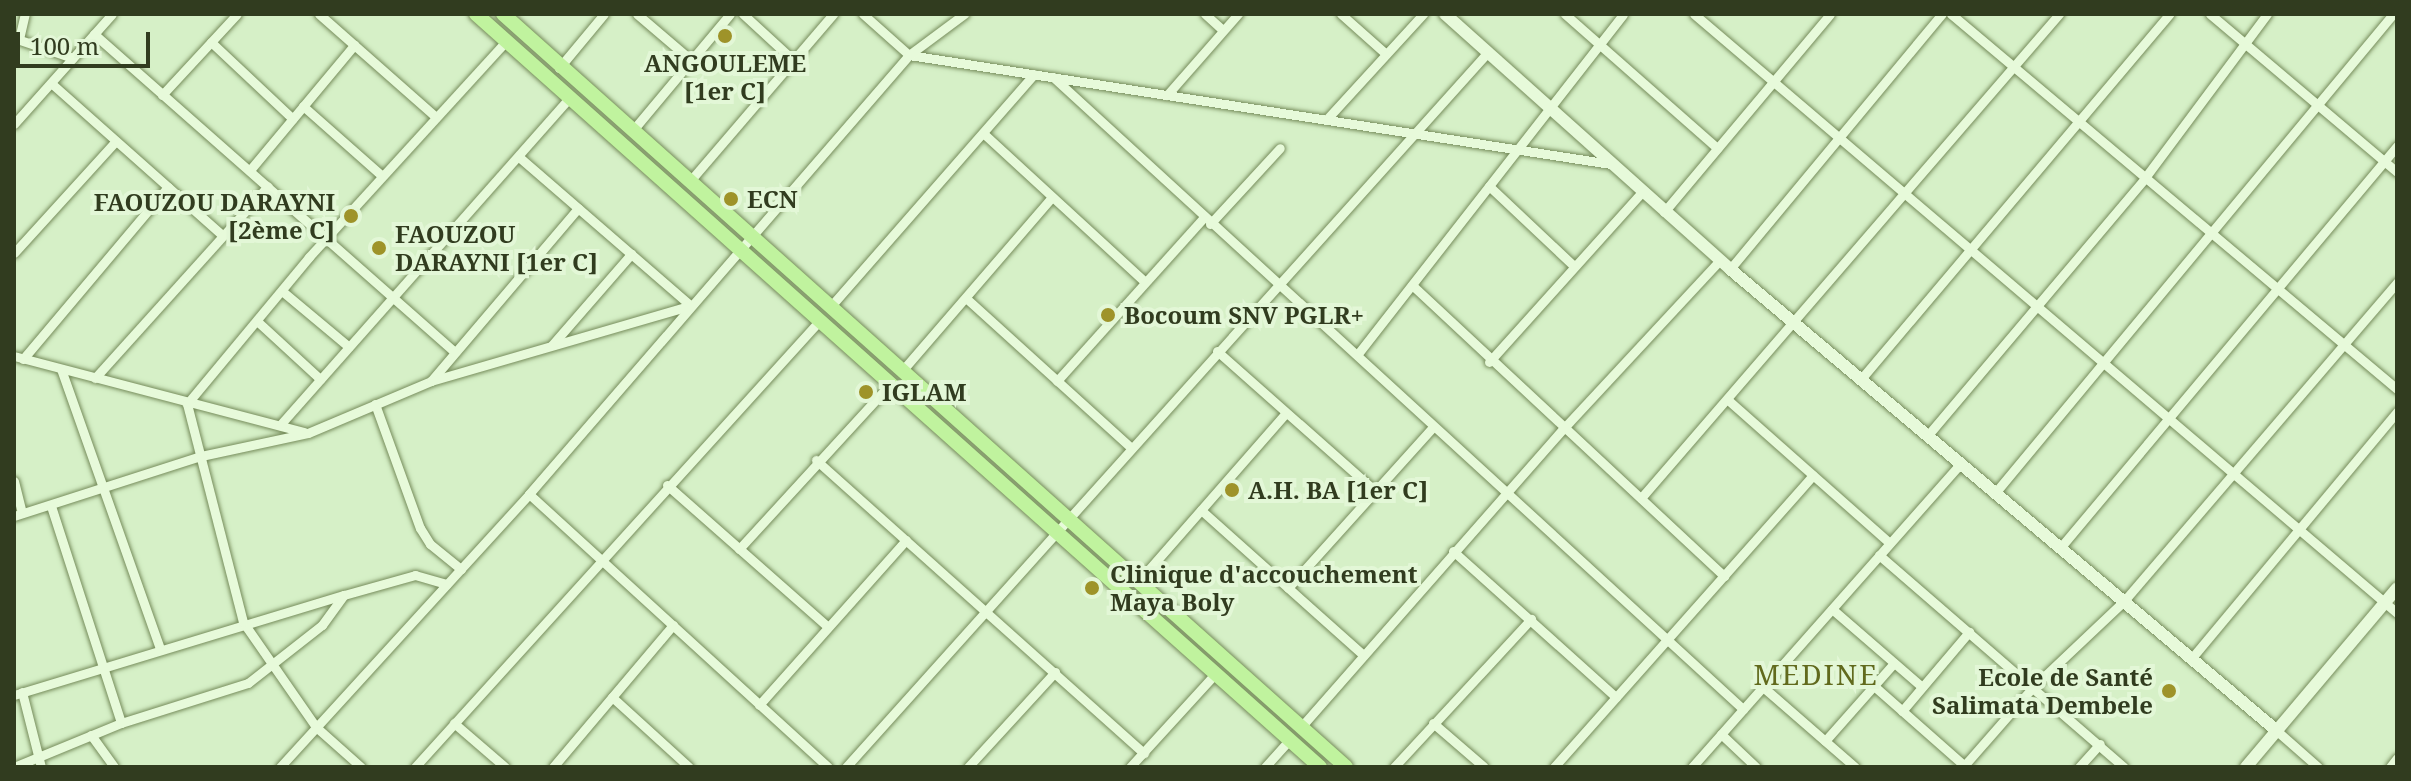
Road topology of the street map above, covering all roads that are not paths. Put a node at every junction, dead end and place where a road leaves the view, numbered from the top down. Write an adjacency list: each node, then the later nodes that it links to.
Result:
1 (25, 14): 32 (street)
2 (112, 14): 31 (street)
3 (237, 14): 34 (street)
4 (319, 14): 37 (street)
5 (476, 14): 33 (main road)
6 (503, 14): 45 (main road)
7 (604, 14): 45 (street)
8 (637, 14): 43 (street)
9 (730, 14): 43 (street)
10 (743, 14): 42 (street)
11 (833, 14): 42 (street)
12 (863, 14): 40 (street)
13 (964, 14): 40 (street)
14 (1205, 14): 30 (street)
15 (1238, 14): 30 (street)
16 (1341, 14): 39 (street)
17 (1423, 14): 39 (street)
18 (1445, 14): 38 (street)
19 (1565, 14): 35 (street)
20 (1623, 14): 35 (street)
21 (1694, 14): 48 (street)
22 (1942, 14): 64 (street)
23 (1951, 14): 44 (street)
24 (2059, 14): 44 (street)
25 (2169, 14): 59 (street)
26 (2210, 14): 36 (street)
27 (2267, 14): 36 (street)
28 (2393, 14): 54 (street)
29 (1824, 16): 48 (street)
30 (1223, 30): 51 (street)
31 (94, 34): 41 (street); 50 (street)
32 (16, 39): 41 (street)
33 (506, 41): 52 (main road); 56 (street)
34 (211, 42): 50 (street); 57 (street)
35 (1600, 43): 53 (street); 68 (street)
36 (2244, 44): 54 (street); 76 (street)
37 (354, 45): 55 (street); 56 (street)
38 (1488, 52): 53 (street); 63 (street)
39 (1386, 54): 58 (street)
40 (909, 55): 46 (street); 90 (street)
41 (73, 58): 49 (street)
42 (792, 59): 77 (street)
43 (692, 61): 61 (street)
44 (2013, 67): 59 (street); 82 (street)
45 (559, 68): 61 (main road)
46 (1034, 74): 47 (street); 62 (street)
47 (1053, 77): 51 (street); 86 (street)
48 (1772, 82): 64 (street); 68 (street)
49 (51, 83): 60 (street); 65 (street)
50 (162, 95): 73 (street)
51 (1167, 95): 58 (street)
52 (569, 98): 70 (street); 91 (main road)
53 (1551, 105): 69 (street); 72 (street)
54 (2317, 105): 71 (street); 87 (street)
55 (303, 106): 57 (street); 75 (street)
56 (436, 117): 75 (street)
57 (293, 119): 73 (street)
58 (1326, 120): 63 (street)
59 (2078, 122): 76 (street); 92 (street)
60 (14, 124)
61 (633, 130): 77 (main road)
62 (983, 133): 83 (street); 107 (street)
63 (1415, 133): 69 (street); 99 (street)
64 (1838, 138): 82 (street); 95 (street)
65 (116, 141): 80 (street); 93 (street)
66 (2397, 146): 71 (street)
67 (1280, 148): 86 (street)
68 (1717, 148): 85 (street)
69 (1515, 149): 72 (street); 79 (street)
70 (519, 157): 84 (street); 103 (street)
71 (2384, 161): 74 (street); 101 (street)
72 (1611, 164): 81 (street)
73 (250, 170): 78 (street)
74 (2397, 172)
75 (381, 175): 89 (street)
76 (2144, 179): 87 (street); 106 (street)
77 (690, 181): 90 (main road)
78 (268, 186): 88 (street); 89 (street)
79 (1489, 186): 96 (street); 100 (street)
80 (168, 187): 88 (street); 117 (street)
81 (1642, 192): 85 (street); 96 (street)
82 (1904, 194): 92 (street); 110 (street)
83 (1052, 197): 97 (street); 104 (street)
84 (578, 208): 94 (street); 114 (street)
85 (1664, 212): 95 (street)
86 (1207, 221): 97 (street); 99 (street)
87 (2210, 232): 101 (street); 118 (street)
88 (222, 235): 121 (street)
89 (327, 237): 102 (street); 103 (street)
90 (754, 237): 91 (street); 107 (main road)
91 (740, 247): 105 (street); 108 (main road)
92 (1970, 250): 106 (street); 124 (street)
93 (14, 253)
94 (631, 254): 105 (street); 112 (street)
95 (1725, 265): 110 (street); 136 (street)
96 (1574, 266): 119 (street)
97 (1145, 282): 126 (street)
98 (2397, 282): 111 (street)
99 (1277, 285): 115 (street); 116 (street)
100 (1412, 285): 116 (street); 119 (street)
101 (2276, 287): 111 (street); 133 (street)
102 (282, 291): 109 (street); 113 (street)
103 (394, 295): 113 (street); 114 (street)
104 (967, 299): 122 (street); 126 (street)
105 (690, 305): 112 (street); 151 (street)
106 (2034, 305): 118 (street); 138 (street)
107 (831, 306): 122 (main road)
108 (820, 320): 122 (main road); 146 (street)
109 (257, 321): 123 (street); 129 (street)
110 (1794, 322): 124 (street); 128 (street)
111 (2344, 345): 127 (street); 143 (street)
112 (552, 346): 125 (street)
113 (349, 347): 123 (street)
114 (453, 350): 125 (street)
115 (1217, 351): 132 (street); 139 (street)
116 (1357, 355): 135 (street)
117 (18, 358): 120 (street)
118 (2101, 361): 133 (street); 150 (street)
119 (1489, 362): 136 (street)
120 (61, 369): 121 (street); 147 (street)
121 (95, 378): 129 (street)
122 (896, 378): 141 (street); 156 (main road); 158 (main road)
123 (320, 379): 134 (street)
124 (1861, 379): 138 (street)
125 (431, 381): 130 (street)
126 (1057, 381): 139 (street)
127 (2397, 389)
128 (1727, 399): 144 (street); 152 (street)
129 (187, 404): 134 (street); 140 (street)
130 (375, 404): 137 (street); 166 (street)
131 (2397, 412): 157 (street)
132 (1286, 413): 148 (street); 154 (street)
133 (2166, 417): 143 (street); 161 (street)
134 (280, 425): 137 (street)
135 (1433, 427): 148 (street); 149 (street)
136 (1563, 429): 149 (street); 152 (street)
137 (308, 433): 140 (street)
138 (1928, 435): 142 (street)
139 (1130, 447): 156 (street)
140 (201, 456): 147 (street); 179 (street)
141 (816, 460): 159 (street); 162 (street)
142 (1960, 464): 150 (street); 160 (street)
143 (2233, 473): 157 (street); 173 (street)
144 (1813, 475): 160 (street); 167 (street)
145 (14, 481): 155 (street)
146 (667, 485): 162 (street); 165 (street)
147 (103, 491): 153 (street); 184 (street)
148 (1375, 491): 170 (street)
149 (1505, 493): 163 (street); 183 (street)
150 (1995, 493): 161 (street)
151 (529, 494): 165 (street); 166 (street)
152 (1641, 498): 167 (street)
153 (51, 506): 155 (street); 189 (street)
154 (1201, 510): 168 (street); 170 (street)
155 (18, 515)
156 (1064, 520): 158 (street); 168 (main road)
157 (2298, 529): 174 (street); 186 (street)
158 (1056, 535): 176 (street); 191 (main road)
159 (906, 540): 176 (street); 181 (street)
160 (1890, 543): 164 (street)
161 (2060, 548): 173 (street)
162 (739, 549): 181 (street)
163 (1453, 551): 178 (street); 185 (street)
164 (1879, 555): 175 (street); 182 (street)
165 (603, 558): 180 (street); 203 (street)
166 (461, 569): 169 (street)
167 (1724, 576): 183 (street)
168 (1137, 583): 206 (main road)
169 (447, 584): 172 (street); 205 (street)
170 (1288, 588): 185 (street)
171 (2397, 588): 174 (street)
172 (344, 595): 179 (street); 188 (street)
173 (2124, 601): 186 (street); 195 (street)
174 (2385, 602): 177 (street); 207 (street)
175 (1832, 609): 187 (street); 193 (street)
176 (987, 612): 190 (street); 228 (street)
177 (2397, 613)
178 (1531, 619): 198 (street); 204 (street)
179 (243, 622): 184 (street); 188 (street)
180 (673, 625): 197 (street); 199 (street)
181 (827, 626): 199 (street)
182 (1969, 632): 194 (street); 195 (street)
183 (1667, 639): 198 (street); 200 (street)
184 (160, 649): 189 (street)
185 (1362, 654): 206 (street)
186 (2191, 659): 207 (street)
187 (1894, 663): 192 (street); 194 (street)
188 (274, 665): 202 (street); 205 (street)
189 (102, 667): 196 (street); 202 (street)
190 (1055, 672): 213 (street); 216 (street)
191 (1215, 674): 210 (main road); 213 (street)
192 (1874, 686): 201 (street); 211 (street)
193 (1763, 687): 200 (street); 211 (street)
194 (1922, 687): 201 (street)
195 (2033, 687): 212 (street); 218 (street)
196 (18, 694): 215 (street)
197 (612, 697): 225 (street); 226 (street)
198 (1616, 697): 235 (street)
199 (759, 705): 227 (street)
200 (1743, 709): 208 (street)
201 (1902, 711): 218 (street)
202 (121, 723): 209 (street)
203 (454, 723): 223 (street); 224 (street)
204 (1433, 723): 233 (street); 234 (street)
205 (316, 727): 221 (street); 222 (street)
206 (1301, 727): 232 (main road)
207 (2277, 731): 240 (street); 241 (street)
208 (1721, 734): 236 (street); 237 (street)
209 (91, 735): 215 (street); 220 (street)
210 (1289, 740): 230 (street); 231 (main road)
211 (1825, 741): 217 (street)
212 (2100, 744): 238 (street); 239 (street)
213 (1144, 753): 229 (street)
214 (2397, 758): 242 (street)
215 (40, 762): 219 (street)
216 (975, 765)
217 (1850, 766)
218 (1964, 766)
219 (14, 767)
220 (114, 767)
221 (280, 767)
222 (361, 767)
223 (415, 767)
224 (505, 767)
225 (553, 767)
226 (689, 767)
227 (828, 767)
228 (846, 767)
229 (1130, 767)
230 (1265, 767)
231 (1320, 767)
232 (1346, 767)
233 (1394, 767)
234 (1484, 767)
235 (1554, 767)
236 (1692, 767)
237 (1756, 767)
238 (2079, 767)
239 (2124, 767)
240 (2246, 767)
241 (2318, 767)
242 (2390, 767)

